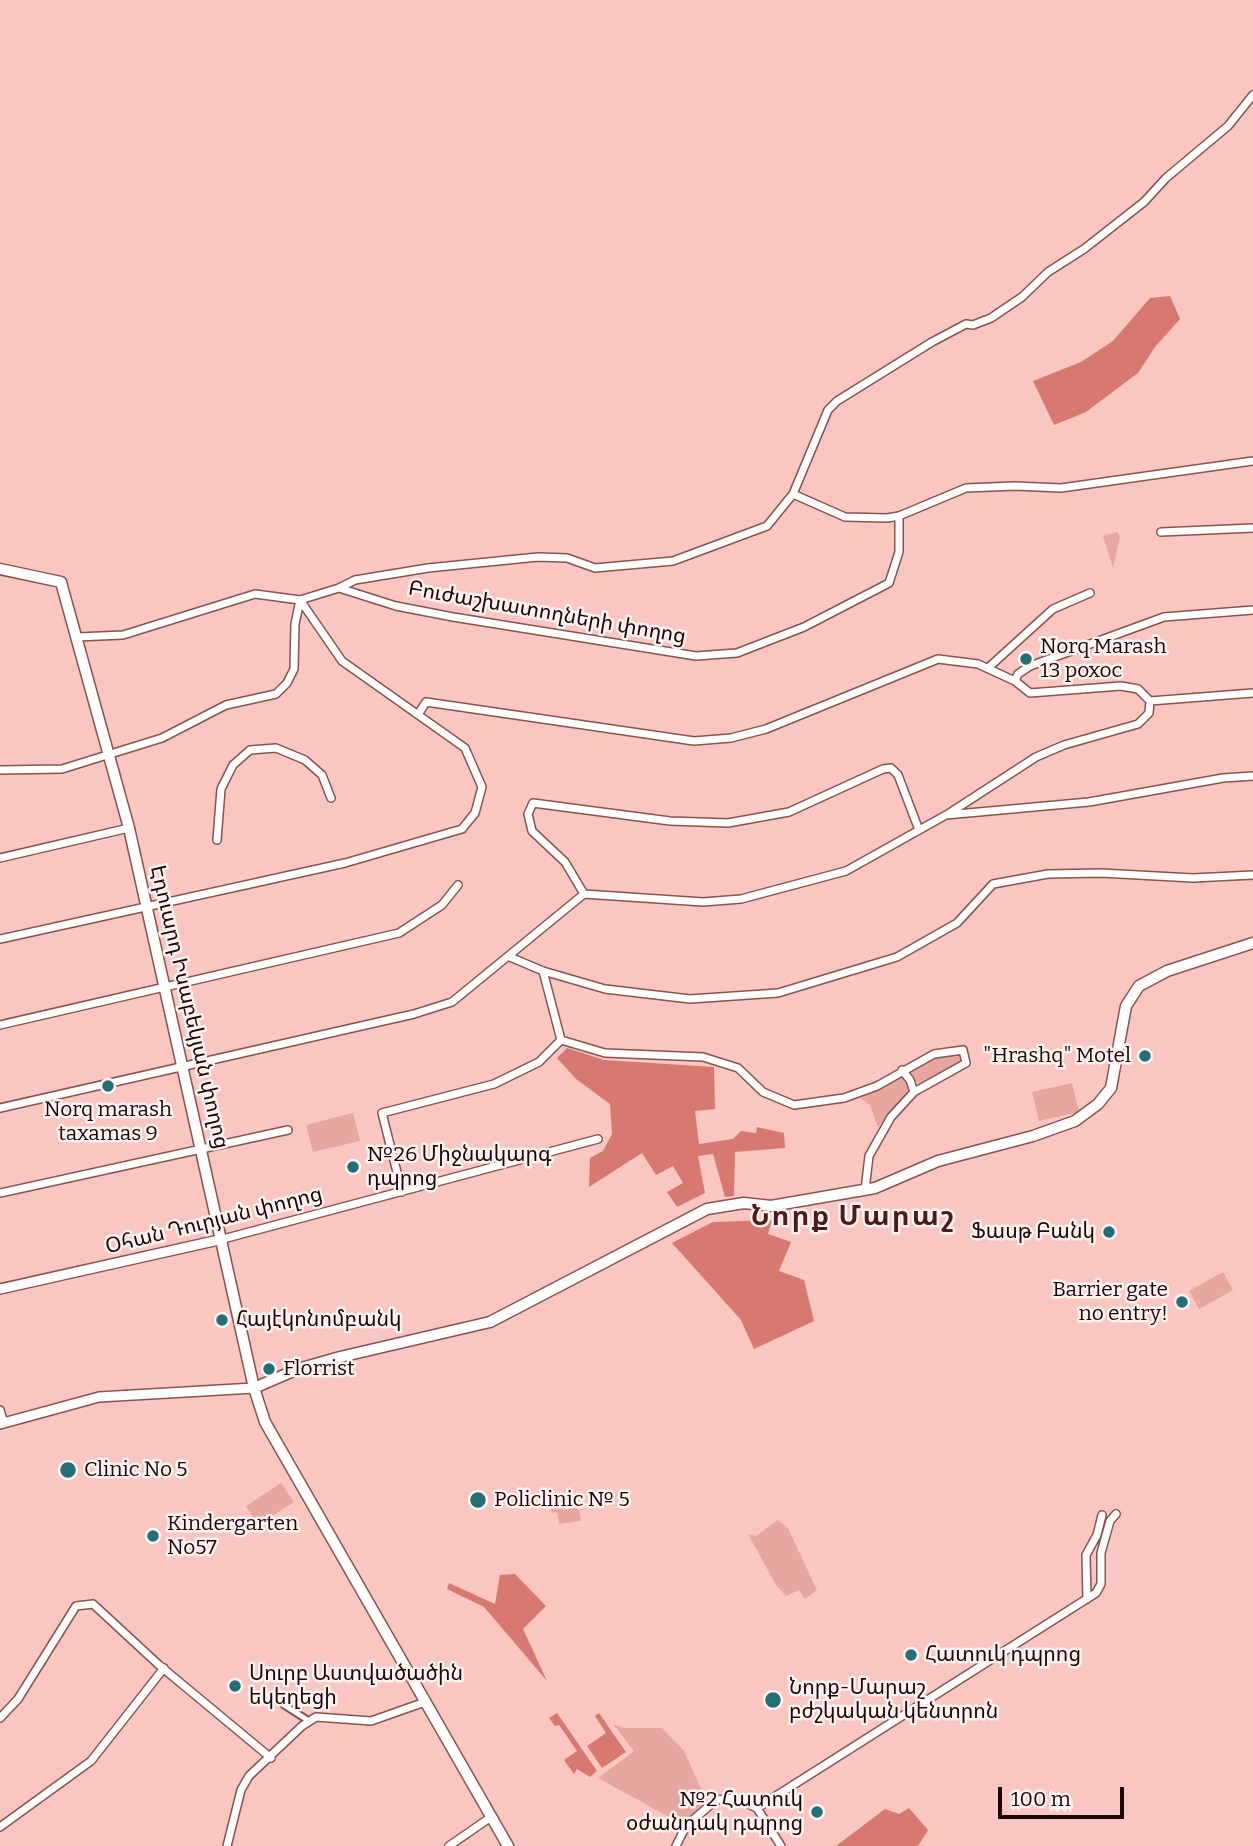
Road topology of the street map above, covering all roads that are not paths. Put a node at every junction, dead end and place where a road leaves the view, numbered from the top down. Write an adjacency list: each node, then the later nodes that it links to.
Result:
1 (1253, 95): 3 (street)
2 (1253, 461): 4 (street)
3 (793, 494): 4 (street); 8 (street)
4 (899, 516): 8 (street, Բուժաշխատողների փողոց)
5 (1253, 528): 6 (street)
6 (1161, 532)
7 (0, 569): 12 (main road, Էդուարդ Իսաբեկյան փողոց)
8 (340, 588): 10 (street)
9 (1090, 593): 13 (street)
10 (300, 600): 12 (street); 17 (street); 18 (street)
11 (1253, 610): 14 (street)
12 (77, 638): 18 (main road, Էդուարդ Իսաբեկյան փողոց)
13 (988, 668): 14 (street); 17 (street)
14 (1015, 681): 16 (street)
15 (1253, 693): 16 (street)
16 (1150, 701): 22 (street)
17 (419, 713): 30 (street)
18 (107, 753): 19 (street); 23 (main road, Էդուարդ Իսաբեկյան փողոց)
19 (0, 770)
20 (1253, 776): 22 (street)
21 (331, 798): 25 (street)
22 (946, 815): 24 (street)
23 (129, 828): 26 (street); 30 (main road, Էդուարդ Իսաբեկյան փողոց)
24 (919, 830): 29 (street); 29 (street)
25 (217, 840)
26 (0, 858)
27 (1253, 875): 34 (street)
28 (458, 885): 35 (street)
29 (584, 894): 33 (street)
30 (146, 907): 31 (street); 35 (main road, Էդուարդ Իսաբեկյան փողոց)
31 (0, 940)
32 (1253, 943): 45 (main road)
33 (510, 957): 34 (street); 38 (street)
34 (543, 971): 37 (street)
35 (165, 986): 36 (street); 38 (main road, Էդուարդ Իսաբեկյան փողոց)
36 (0, 1025)
37 (561, 1040): 39 (street); 46 (street)
38 (184, 1068): 41 (street); 44 (main road, Էդուարդ Իսաբեկյան փողոց)
39 (902, 1070): 40 (street); 40 (street)
40 (914, 1092): 45 (street)
41 (0, 1106)
42 (288, 1130): 44 (street)
43 (598, 1139): 46 (street, Օհան Դուրյան փողոց)
44 (202, 1149): 47 (street); 48 (main road, Էդուարդ Իսաբեկյան փողոց)
45 (864, 1190): 50 (main road)
46 (402, 1192): 48 (street, Օհան Դուրյան փողոց)
47 (0, 1193)
48 (223, 1239): 49 (street, Օհան Դուրյան փողոց); 50 (main road, Էդուարդ Իսաբեկյան փողոց)
49 (0, 1289)
50 (254, 1388): 52 (street); 57 (main road, Էդուարդ Իսաբեկյան փողոց)
51 (0, 1410): 52 (street)
52 (2, 1423)
53 (1116, 1514): 55 (street)
54 (1102, 1515): 55 (street)
55 (1087, 1599): 62 (street)
56 (164, 1668): 59 (street); 61 (street); 64 (street)
57 (425, 1702): 60 (street); 63 (main road, Էդուարդ Իսաբեկյան փողոց)
58 (284, 1705): 60 (street)
59 (0, 1718)
60 (309, 1721): 61 (street)
61 (271, 1758): 65 (street)
62 (757, 1808): 68 (street); 69 (street)
63 (491, 1817): 66 (street); 67 (main road, Էդուարդ Իսաբեկյան փողոց)
64 (0, 1827)
65 (227, 1846)
66 (449, 1846)
67 (508, 1846)
68 (676, 1846)
69 (781, 1846)

